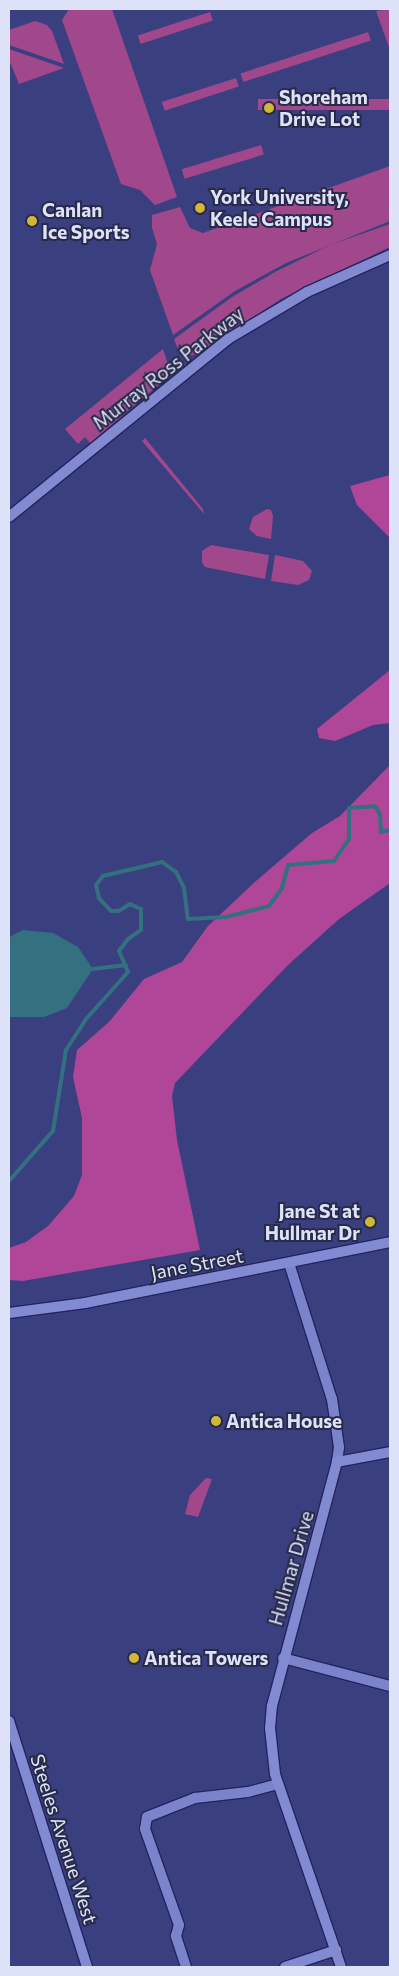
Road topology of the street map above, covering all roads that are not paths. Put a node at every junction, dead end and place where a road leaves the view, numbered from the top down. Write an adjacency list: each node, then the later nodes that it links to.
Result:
1 (390, 255): 2 (street, Murray Ross Parkway)
2 (9, 518)
3 (390, 1242): 4 (street, Jane Street)
4 (289, 1263): 5 (street, Jane Street); 7 (street, Hullmar Drive)
5 (9, 1313)
6 (390, 1452): 7 (street)
7 (337, 1462): 8 (street, Hullmar Drive)
8 (283, 1658): 9 (street); 11 (street, Hullmar Drive)
9 (390, 1686)
10 (9, 1721): 13 (street, Steeles Avenue West)
11 (278, 1784): 12 (street, Hullmar Drive); 14 (street)
12 (336, 1950): 15 (street); 16 (street, Hullmar Drive)
13 (87, 1967)
14 (186, 1967)
15 (286, 1967)
16 (341, 1967)

